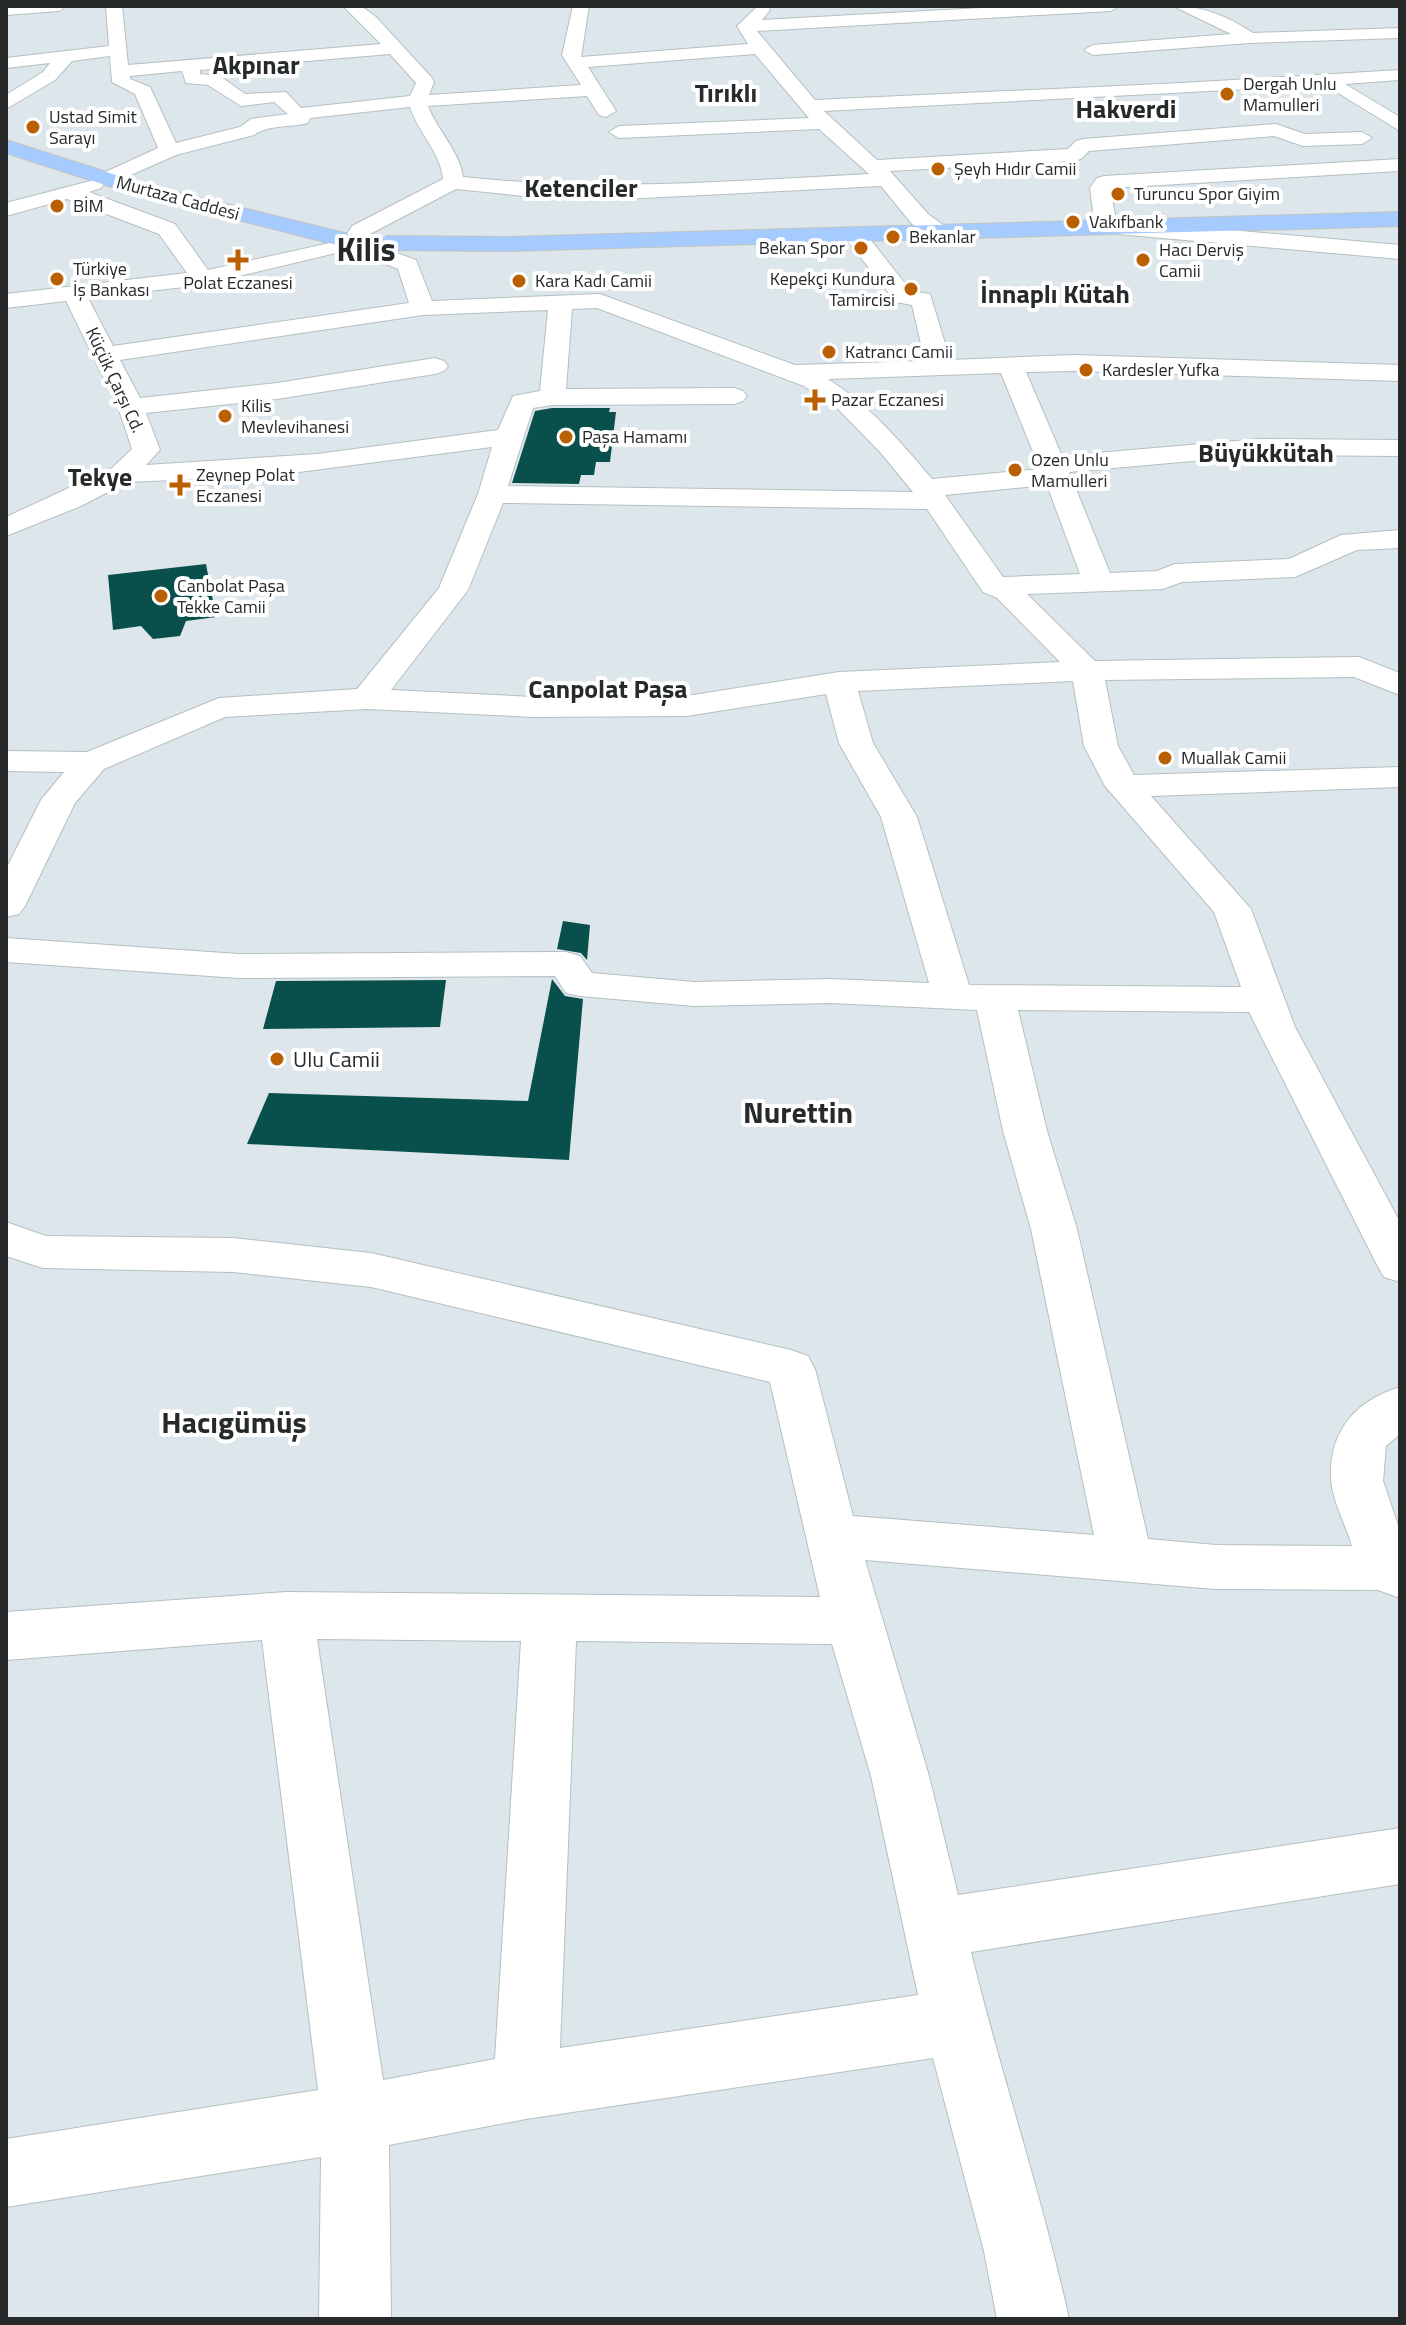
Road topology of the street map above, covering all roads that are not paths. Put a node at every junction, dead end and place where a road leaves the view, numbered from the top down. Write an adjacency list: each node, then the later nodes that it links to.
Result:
1 (59, 6): 8 (street)
2 (114, 6): 15 (street)
3 (351, 6): 13 (street)
4 (581, 6): 19 (street)
5 (766, 6): 10 (street)
6 (1111, 6): 9 (street)
7 (1181, 6): 12 (street)
8 (6, 10)
9 (887, 12): 10 (street)
10 (746, 26): 14 (street)
11 (1400, 33): 12 (street)
12 (1249, 38): 16 (street); 23 (street)
13 (395, 48): 20 (street); 25 (street)
14 (760, 48): 19 (street); 27 (street)
15 (119, 50): 17 (street); 21 (street)
16 (1093, 50)
17 (67, 55): 18 (street); 26 (street)
18 (6, 63)
19 (574, 63): 24 (street)
20 (190, 67): 21 (street); 28 (street)
21 (119, 71): 34 (street)
22 (1400, 75): 23 (street)
23 (1326, 80): 27 (street); 30 (street)
24 (593, 90): 25 (street); 31 (street)
25 (417, 101): 28 (street); 38 (street)
26 (6, 103)
27 (809, 106): 29 (street)
28 (298, 114): 34 (street)
29 (824, 123): 31 (street); 36 (street)
30 (1400, 125)
31 (619, 132): 40 (street)
32 (1400, 136): 36 (street)
33 (6, 146): 37 (main road, Murtaza Caddesi)
34 (169, 151): 37 (street)
35 (1400, 165): 43 (street)
36 (880, 172): 40 (street); 44 (street)
37 (110, 179): 39 (street); 46 (main road, Murtaza Caddesi)
38 (453, 182): 40 (street); 46 (street)
39 (68, 192): 41 (street); 49 (street)
40 (624, 193)
41 (6, 210)
42 (1400, 219): 43 (main road, Murtaza Caddesi)
43 (1106, 226): 44 (main road, Murtaza Caddesi); 48 (street)
44 (939, 230): 45 (main road, Murtaza Caddesi)
45 (854, 234): 47 (main road, Murtaza Caddesi); 57 (street)
46 (347, 249): 47 (main road, Murtaza Caddesi); 49 (street)
47 (386, 250): 53 (street)
48 (1400, 252)
49 (202, 278): 50 (street)
50 (75, 295): 51 (street); 54 (street, Küçük Çarşı Cd.)
51 (6, 301)
52 (561, 302): 53 (street); 58 (street); 61 (street)
53 (423, 308): 54 (street)
54 (104, 355): 62 (street, Küçük Çarşı Cd.)
55 (1010, 363): 57 (street); 59 (street); 65 (street)
56 (435, 366): 62 (street)
57 (940, 370): 58 (street)
58 (794, 373): 68 (street)
59 (1400, 373)
60 (734, 396): 61 (street)
61 (552, 397): 63 (street)
62 (131, 407): 66 (street, Küçük Çarşı Cd.)
63 (509, 436): 66 (street); 67 (street)
64 (1400, 448): 65 (street)
65 (1055, 465): 68 (street); 71 (street)
66 (122, 474): 69 (street, Küçük Çarşı Cd.)
67 (492, 494): 68 (street); 78 (street)
68 (930, 495): 72 (street)
69 (6, 527)
70 (1400, 539): 71 (street)
71 (1098, 582): 72 (street)
72 (994, 586): 75 (street)
73 (1400, 665): 74 (street)
74 (1359, 667): 75 (street); 77 (street)
75 (1087, 671): 76 (street); 82 (street)
76 (839, 682): 78 (street); 85 (street)
77 (1400, 685)
78 (367, 699): 80 (street)
79 (6, 761): 80 (street)
80 (92, 762): 83 (street)
81 (1400, 777): 82 (street)
82 (1123, 786): 86 (street)
83 (6, 906)
84 (6, 950): 85 (street)
85 (974, 996): 86 (street); 91 (street)
86 (1266, 1000): 88 (street)
87 (6, 1238): 90 (street)
88 (1395, 1246)
89 (1400, 1406): 92 (street)
90 (833, 1536): 91 (street); 95 (street)
91 (1126, 1561): 92 (street)
92 (1393, 1572)
93 (286, 1615): 94 (street); 96 (street); 101 (street)
94 (550, 1616): 95 (street); 100 (street)
95 (853, 1621): 98 (street)
96 (6, 1636)
97 (1400, 1856): 98 (street)
98 (935, 1928): 99 (street)
99 (956, 2022): 100 (street); 104 (street)
100 (526, 2086): 101 (street)
101 (355, 2118): 102 (street); 103 (street)
102 (6, 2173)
103 (355, 2319)
104 (1033, 2319)

